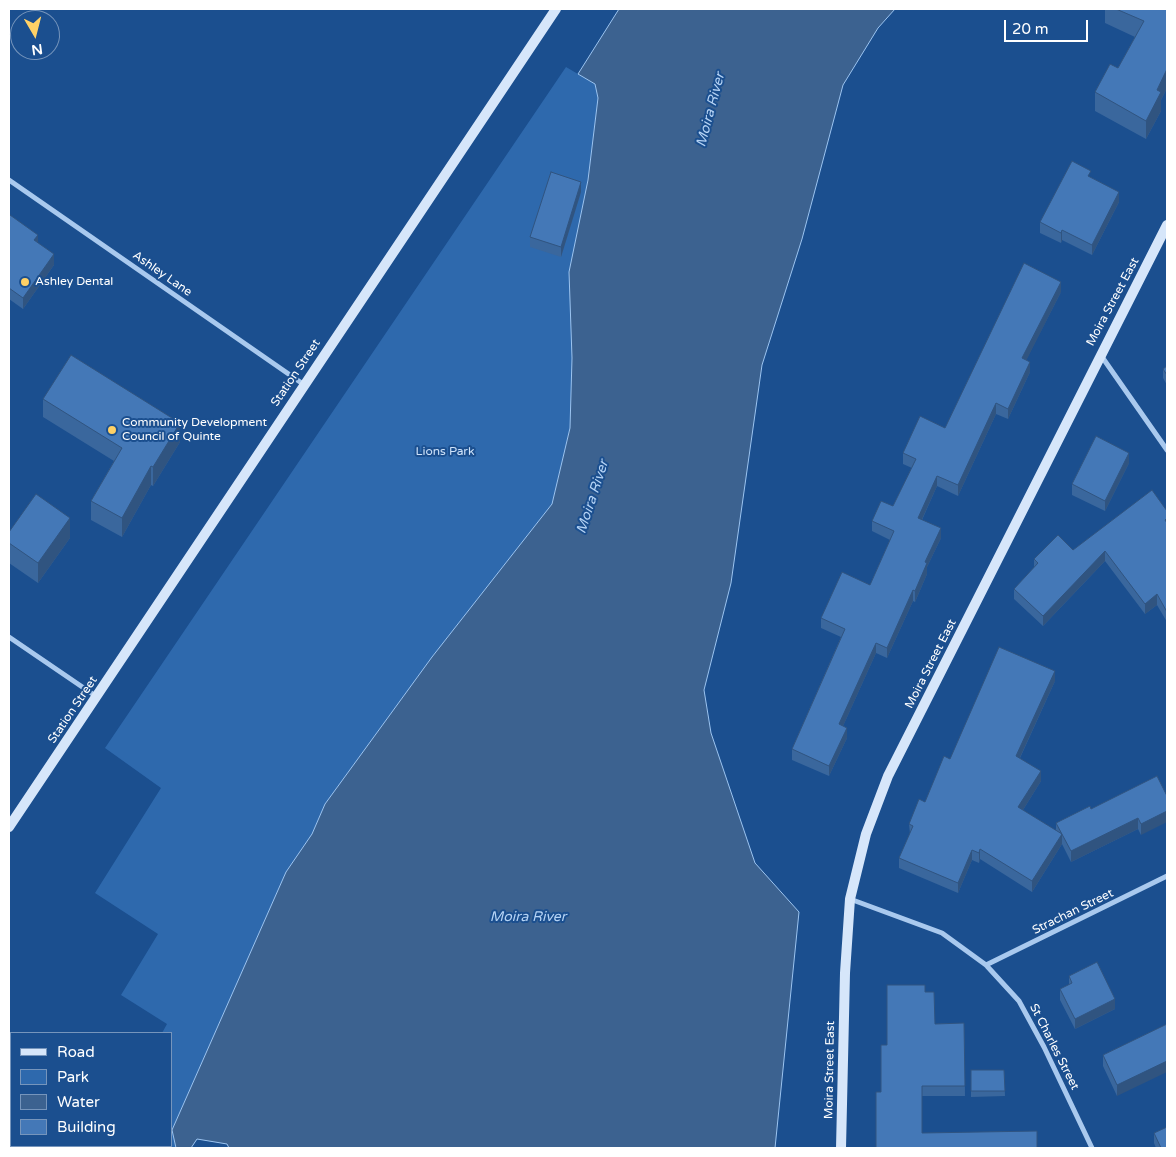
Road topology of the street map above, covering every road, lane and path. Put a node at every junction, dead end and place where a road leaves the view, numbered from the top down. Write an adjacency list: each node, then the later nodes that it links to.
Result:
1 (556, 9): 5 (street, Station Street)
2 (9, 180): 5 (street, Ashley Lane)
3 (1167, 225): 4 (street, Moira Street East)
4 (1100, 354): 6 (street); 11 (street, Moira Street East)
5 (303, 384): 8 (street, Station Street)
6 (1167, 450)
7 (9, 637): 8 (street)
8 (97, 697): 9 (street, Station Street)
9 (9, 827)
10 (1167, 876): 12 (street, Strachan Street)
11 (850, 899): 12 (street, St Charles Street); 13 (street, Moira Street East)
12 (986, 965): 14 (street, St Charles Street)
13 (840, 1148)
14 (1092, 1148)

